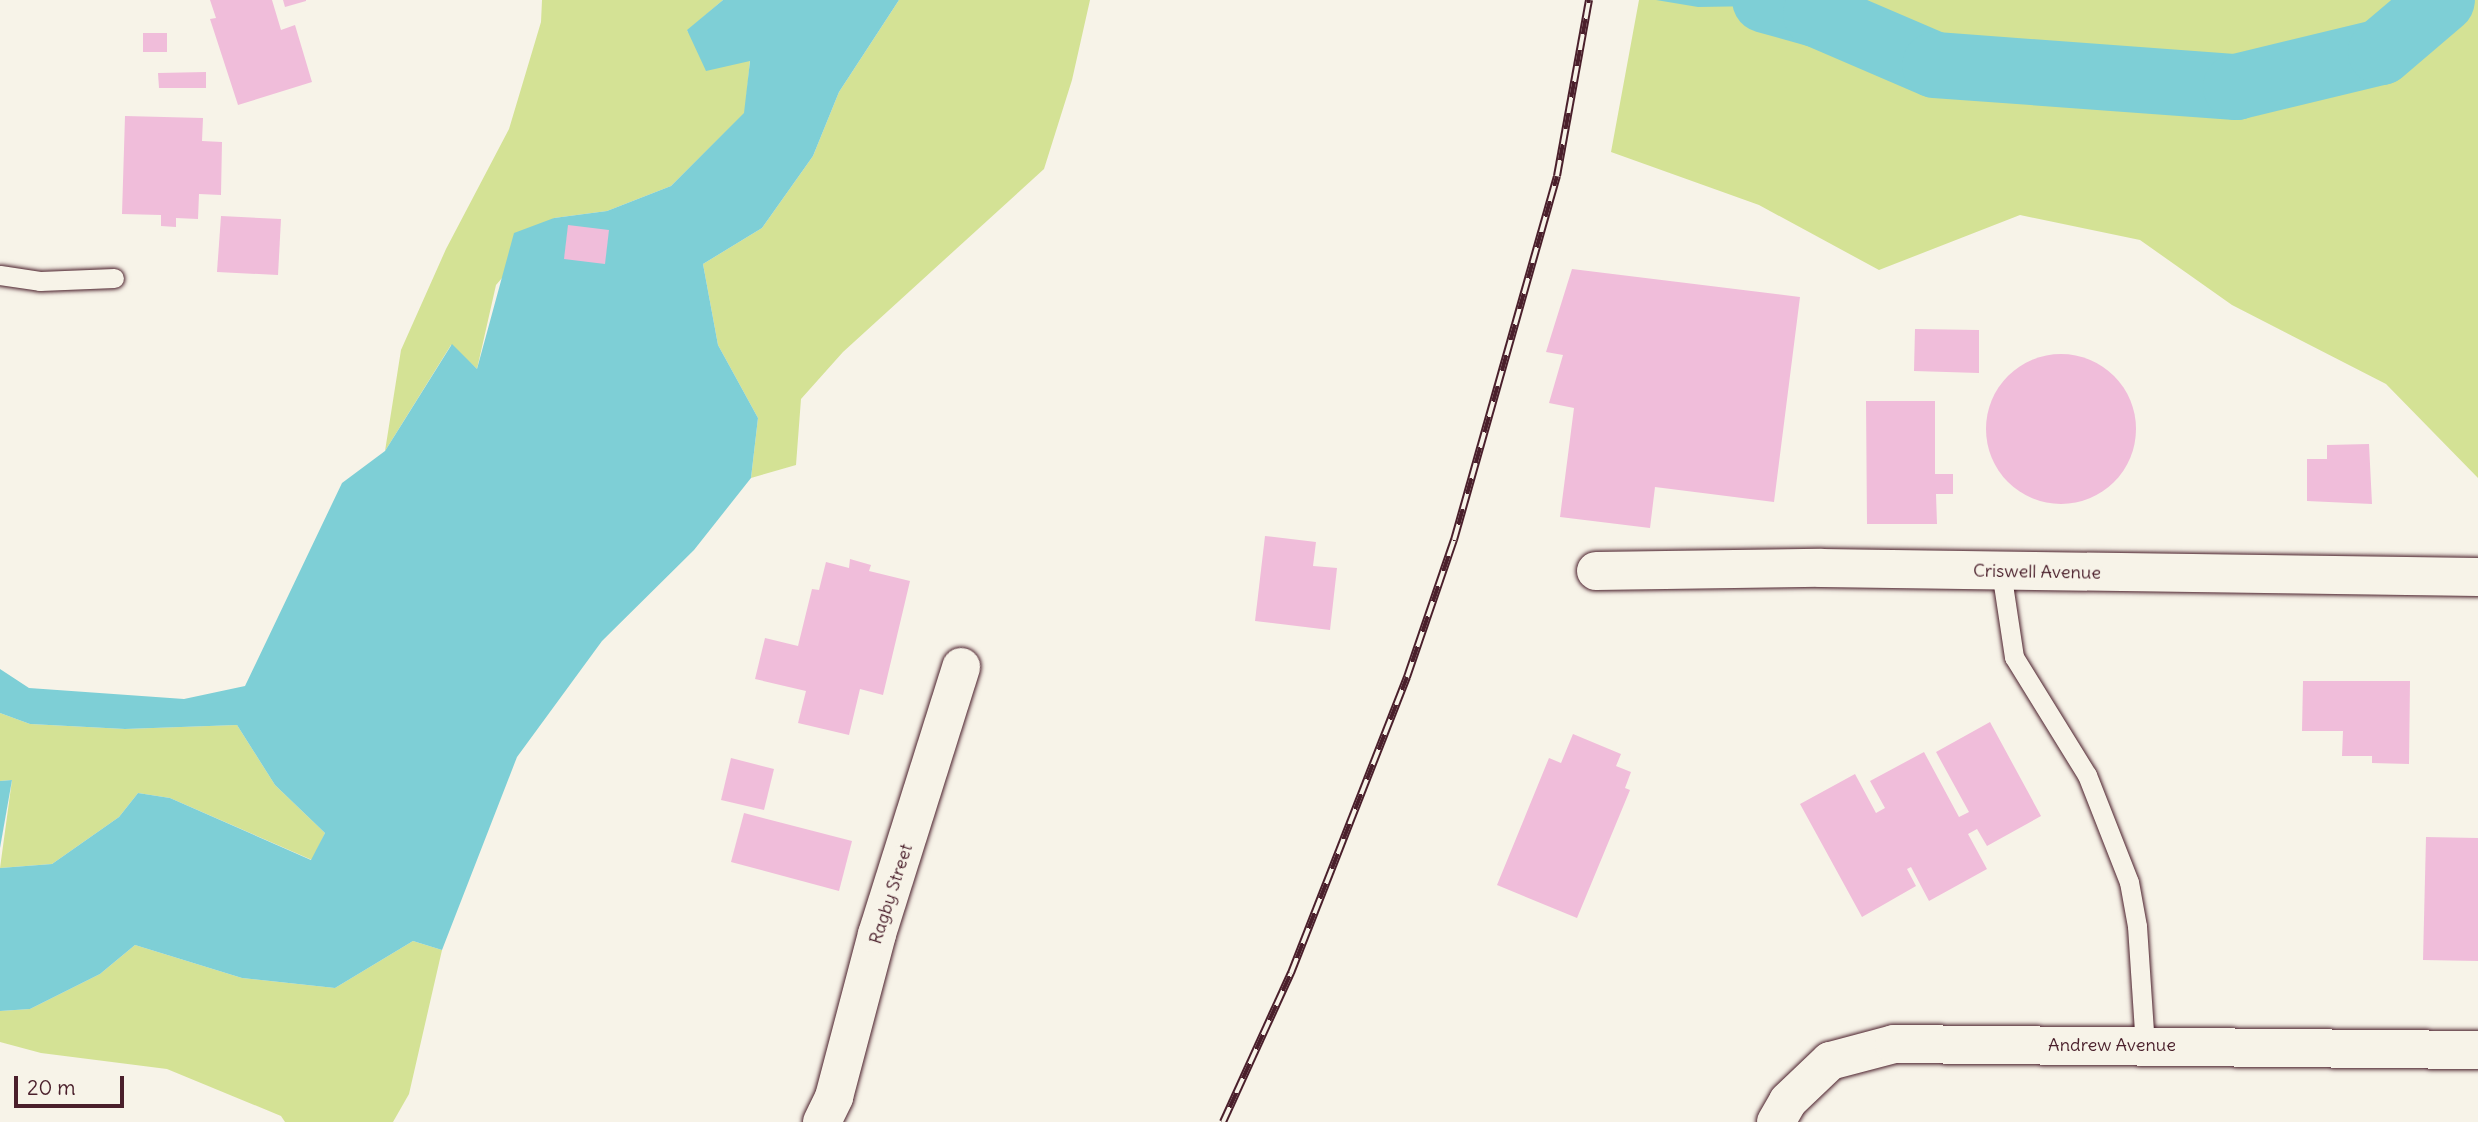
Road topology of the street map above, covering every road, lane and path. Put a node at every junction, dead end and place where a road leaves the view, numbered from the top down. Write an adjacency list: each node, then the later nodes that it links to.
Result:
1 (0, 275): 2 (lane)
2 (114, 278)
3 (1596, 571): 4 (street, Criswell Avenue)
4 (2001, 571): 5 (street, Criswell Avenue); 7 (lane)
5 (2478, 577)
6 (961, 667): 9 (street, Ragby Street)
7 (2145, 1045): 8 (street, Andrew Avenue); 10 (street, Andrew Avenue)
8 (2478, 1051)
9 (822, 1122)
10 (1776, 1122)

